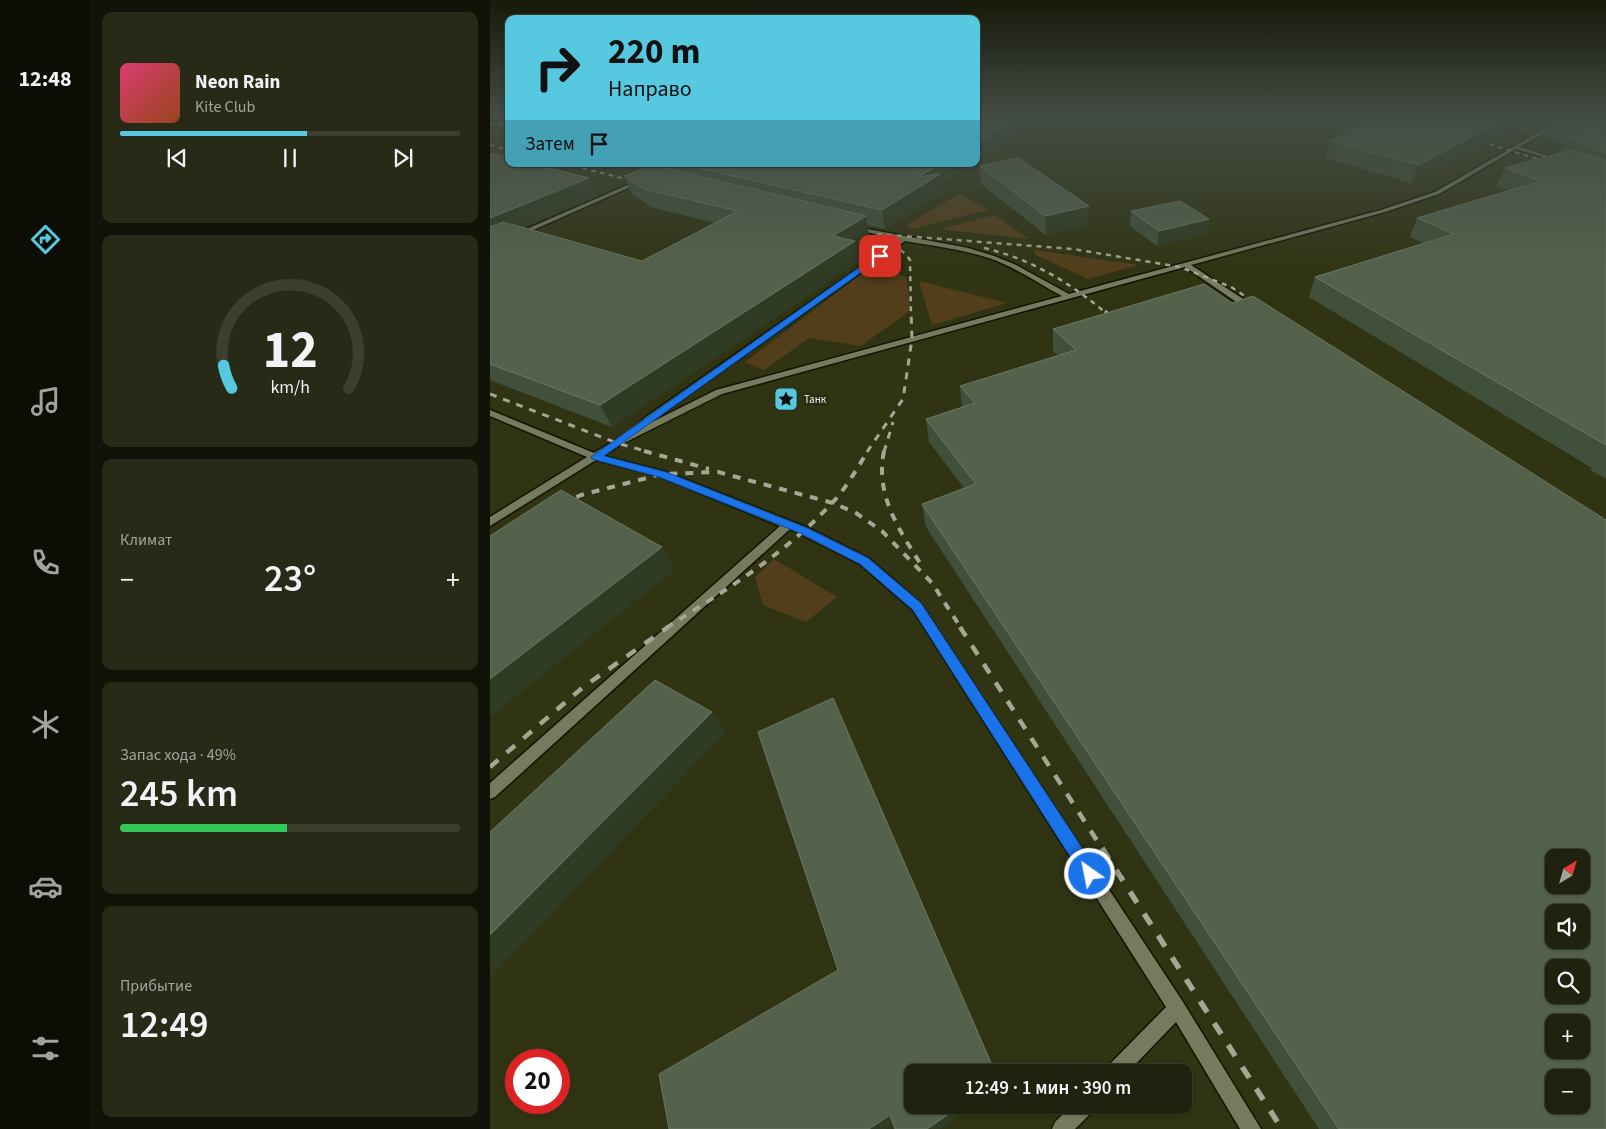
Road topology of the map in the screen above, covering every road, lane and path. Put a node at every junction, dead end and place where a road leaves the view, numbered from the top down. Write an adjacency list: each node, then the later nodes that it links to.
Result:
1 (1483, 167): 6 (lane)
2 (651, 177): 5 (lane)
3 (847, 225): 4 (lane)
4 (904, 239): 7 (lane); 10 (lane)
5 (490, 248)
6 (1186, 265): 7 (lane); 8 (lane)
7 (1068, 297): 10 (lane)
8 (1256, 311)
9 (490, 413): 11 (lane)
10 (616, 442): 11 (lane)
11 (596, 457): 12 (lane); 13 (lane)
12 (490, 522)
13 (788, 525): 14 (lane); 15 (lane)
14 (490, 792)
15 (1177, 1008): 16 (lane); 19 (lane)
16 (1124, 1064)
17 (1076, 1114): 18 (lane)
18 (1062, 1129)
19 (1251, 1129)

